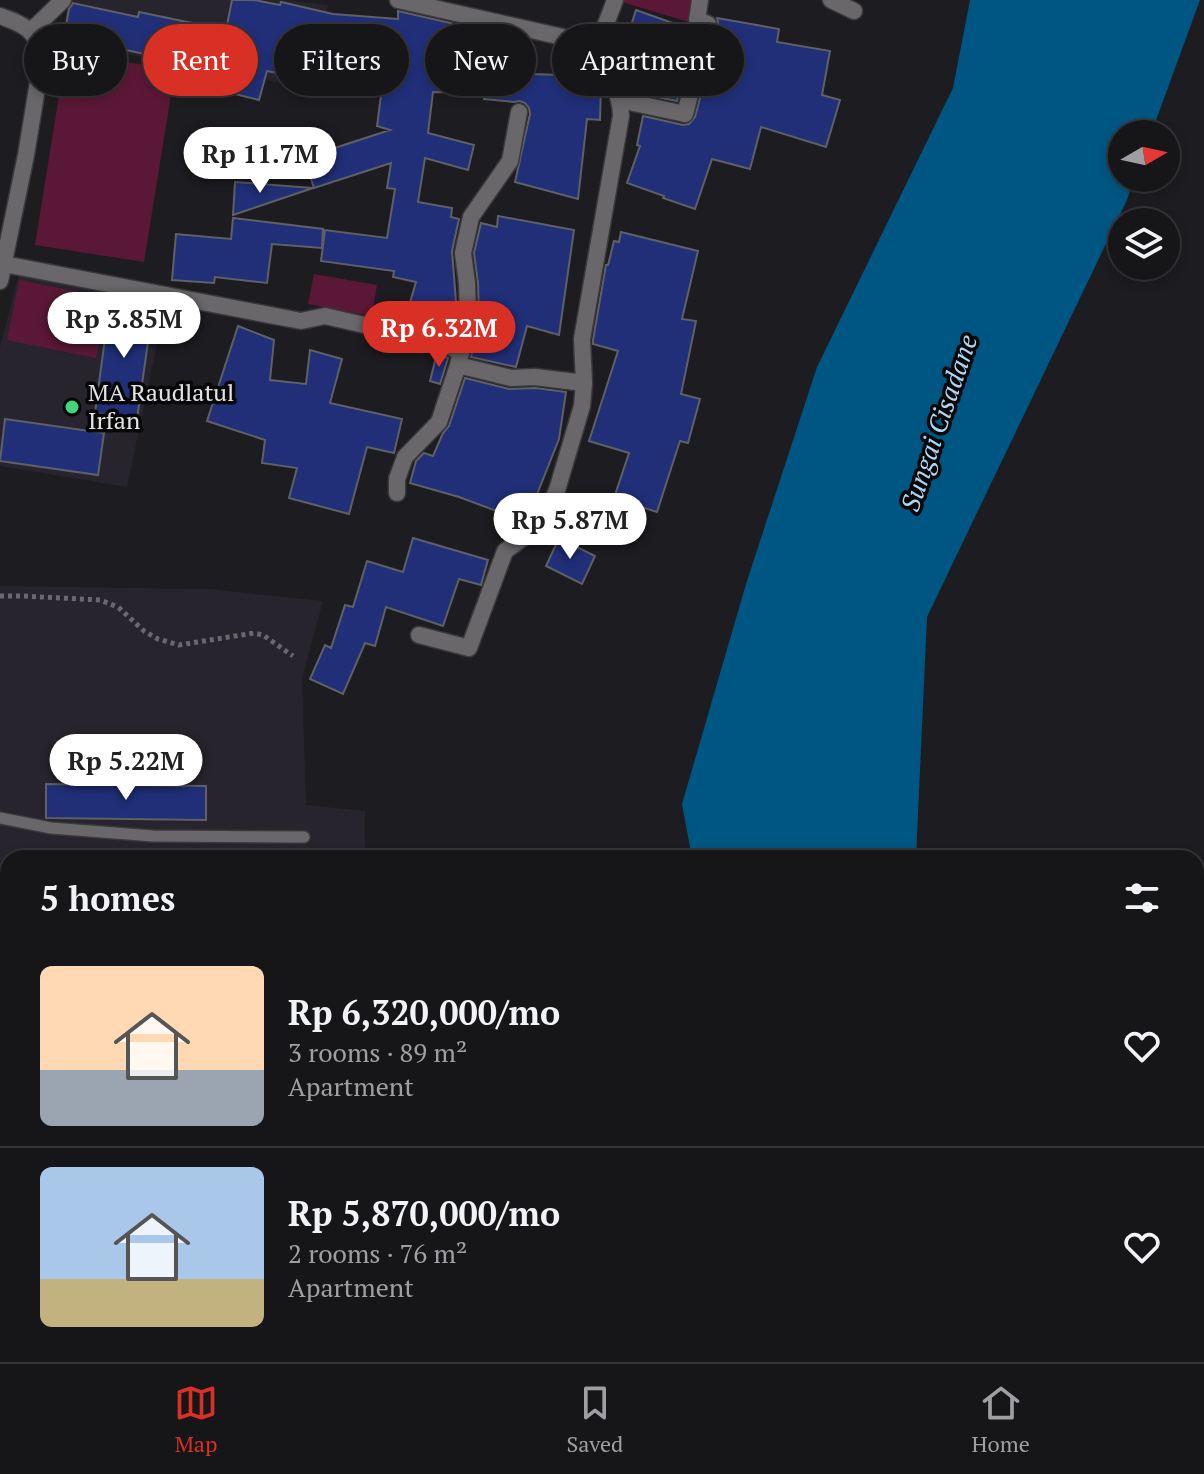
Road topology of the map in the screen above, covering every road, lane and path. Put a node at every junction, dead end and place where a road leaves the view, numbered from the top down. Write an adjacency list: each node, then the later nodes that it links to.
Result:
1 (63, 0): 9 (street)
2 (398, 0): 6 (street)
3 (615, 0): 10 (street)
4 (700, 0): 15 (street)
5 (831, 0): 7 (street)
6 (441, 5): 12 (street)
7 (854, 11)
8 (0, 16): 11 (street)
9 (38, 24)
10 (606, 24)
11 (24, 26)
12 (552, 33)
13 (36, 96): 17 (street)
14 (618, 96): 15 (street)
15 (620, 100): 19 (street)
16 (519, 112): 18 (street)
17 (2, 272): 18 (street)
18 (459, 359): 19 (street); 20 (street)
19 (584, 383): 22 (street)
20 (397, 493)
21 (0, 596): 23 (path)
22 (419, 635)
23 (293, 656)
24 (0, 818): 25 (lane)
25 (304, 837)

